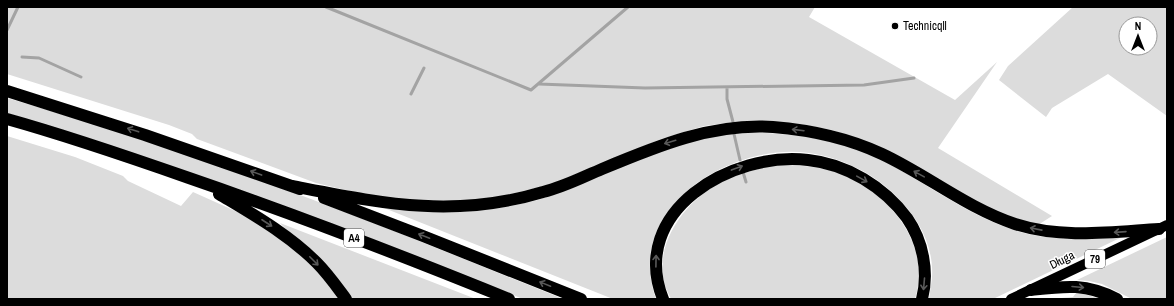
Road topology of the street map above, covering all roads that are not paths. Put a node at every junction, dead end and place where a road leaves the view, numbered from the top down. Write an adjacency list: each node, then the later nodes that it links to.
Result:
1 (7, 90): 4 (highway, A4, one-way to 1)
2 (7, 119): 3 (highway, A4)
3 (198, 181): 7 (highway, one-way to 7); 8 (highway, A4)
4 (292, 186): 5 (highway, one-way to 4); 9 (highway, A4, one-way to 4)
5 (1163, 227): 6 (main road, Długa / 79)
6 (1031, 290): 12 (main road, Długa / 79); 13 (highway, one-way to 13)
7 (346, 299)
8 (509, 299)
9 (581, 299)
10 (663, 299): 11 (highway, one-way to 11)
11 (922, 299)
12 (1011, 299)
13 (1117, 299)

